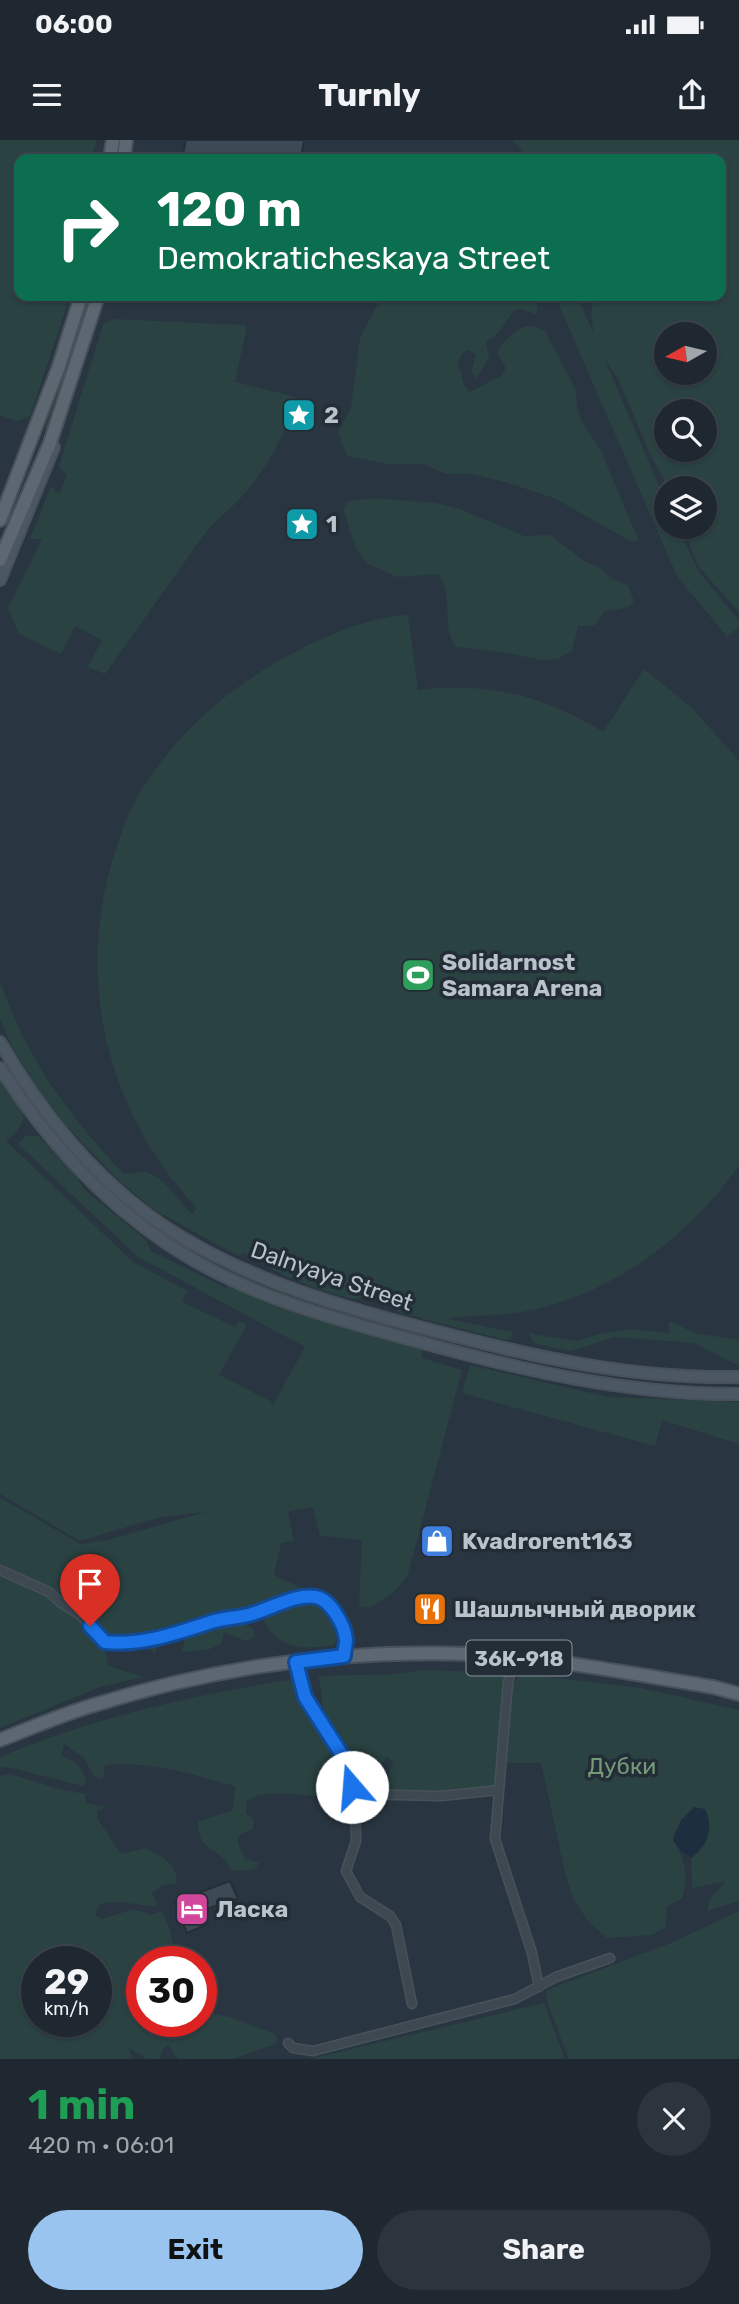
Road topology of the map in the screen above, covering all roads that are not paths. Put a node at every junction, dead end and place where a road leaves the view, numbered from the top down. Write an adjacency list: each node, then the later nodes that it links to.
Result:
1 (79, 301): 4 (main road)
2 (97, 301): 3 (main road)
3 (82, 352): 5 (main road); 8 (main road)
4 (33, 436): 5 (street); 6 (main road)
5 (50, 443): 7 (main road)
6 (0, 520)
7 (0, 560)
8 (0, 580)
9 (0, 1042): 11 (main road, Dalnyaya Street)
10 (0, 1068): 12 (main road, Dalnyaya Street)
11 (136, 1205): 12 (main road); 13 (main road, Dalnyaya Street)
12 (129, 1215): 14 (main road, Dalnyaya Street)
13 (374, 1315): 14 (main road); 15 (main road, Dalnyaya Street)
14 (369, 1329): 16 (main road, Dalnyaya Street)
15 (519, 1353): 16 (main road); 17 (main road, Dalnyaya Street)
16 (515, 1367): 19 (main road, Dalnyaya Street)
17 (686, 1377): 18 (main road, Dalnyaya Street); 19 (main road)
18 (739, 1377)
19 (685, 1391): 20 (main road, Dalnyaya Street)
20 (739, 1394)
21 (0, 1570): 22 (street)
22 (344, 1656): 23 (main road, 36К-918); 24 (main road, 36К-918)
23 (514, 1658): 25 (main road, 36К-918); 27 (street)
24 (296, 1662): 26 (main road, 36К-918); 28 (street)
25 (739, 1694)
26 (0, 1740)
27 (499, 1790): 28 (street); 30 (street)
28 (355, 1794): 31 (street)
29 (611, 1958): 30 (street)
30 (539, 1987): 32 (street)
31 (412, 2004)
32 (288, 2043)

